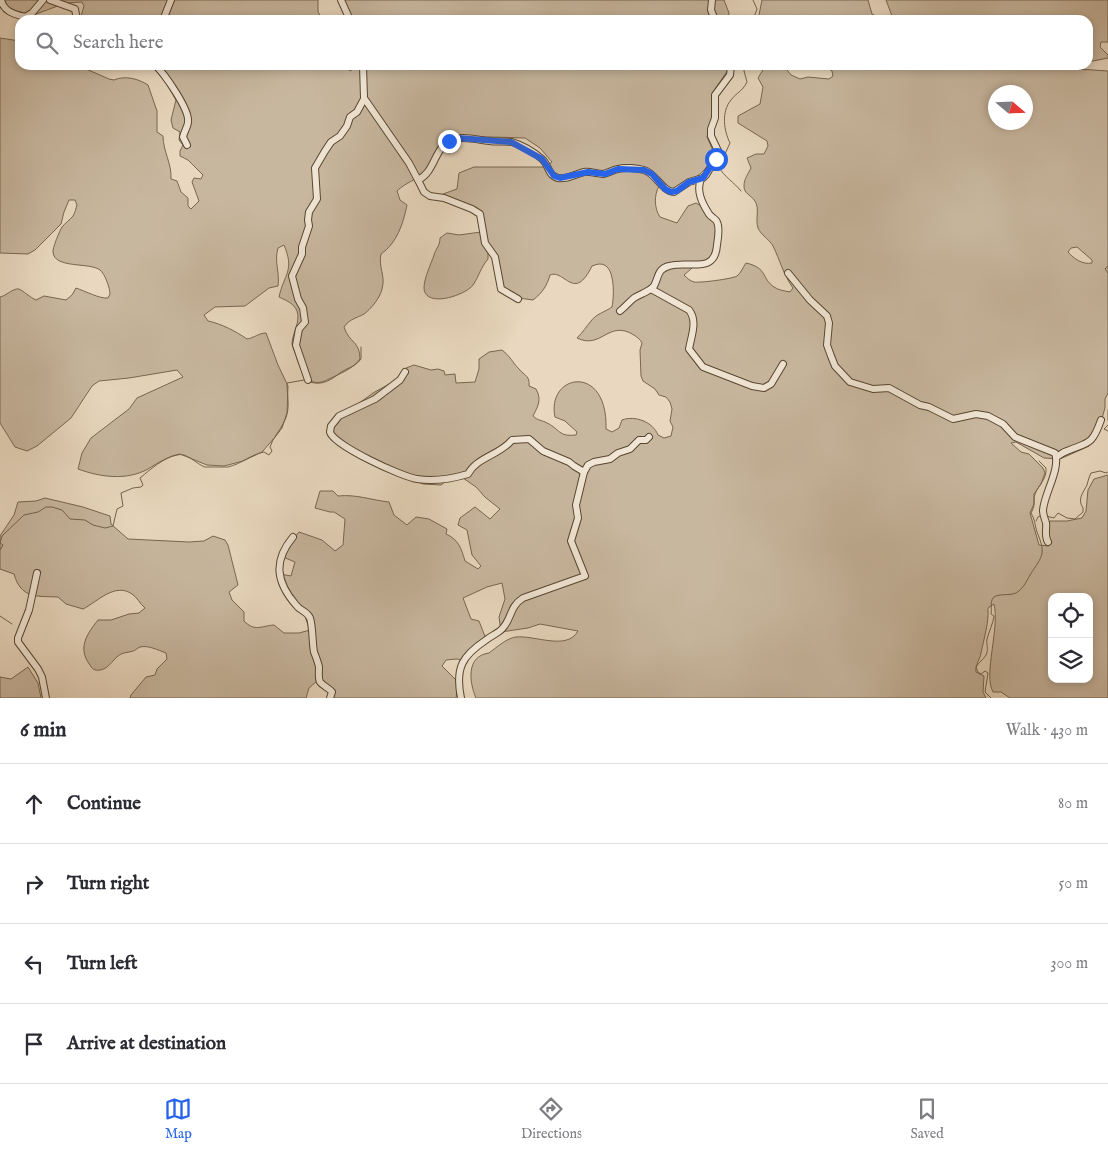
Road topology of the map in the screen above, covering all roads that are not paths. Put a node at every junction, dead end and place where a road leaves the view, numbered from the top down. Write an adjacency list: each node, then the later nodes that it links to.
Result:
1 (1, 0): 7 (street)
2 (44, 0): 8 (street)
3 (49, 0): 9 (street)
4 (171, 0): 10 (street)
5 (341, 0): 11 (street)
6 (712, 0): 12 (street)
7 (18, 15)
8 (28, 15)
9 (76, 15)
10 (165, 15)
11 (348, 15)
12 (713, 15)
13 (161, 70): 17 (street)
14 (363, 70): 16 (street)
15 (730, 70): 18 (street)
16 (364, 99): 19 (street); 26 (street)
17 (187, 145)
18 (701, 178): 19 (street); 21 (street)
19 (418, 180): 22 (street)
20 (788, 273): 29 (street)
21 (651, 288): 23 (street); 24 (street)
22 (518, 299)
23 (620, 311)
24 (782, 364)
25 (405, 372): 30 (street)
26 (308, 380)
27 (1101, 420): 29 (street)
28 (649, 437): 30 (street)
29 (1056, 457): 32 (street)
30 (584, 472): 36 (street)
31 (293, 536): 35 (street)
32 (1048, 542)
33 (36, 573): 34 (street)
34 (46, 698)
35 (330, 698)
36 (461, 698)

